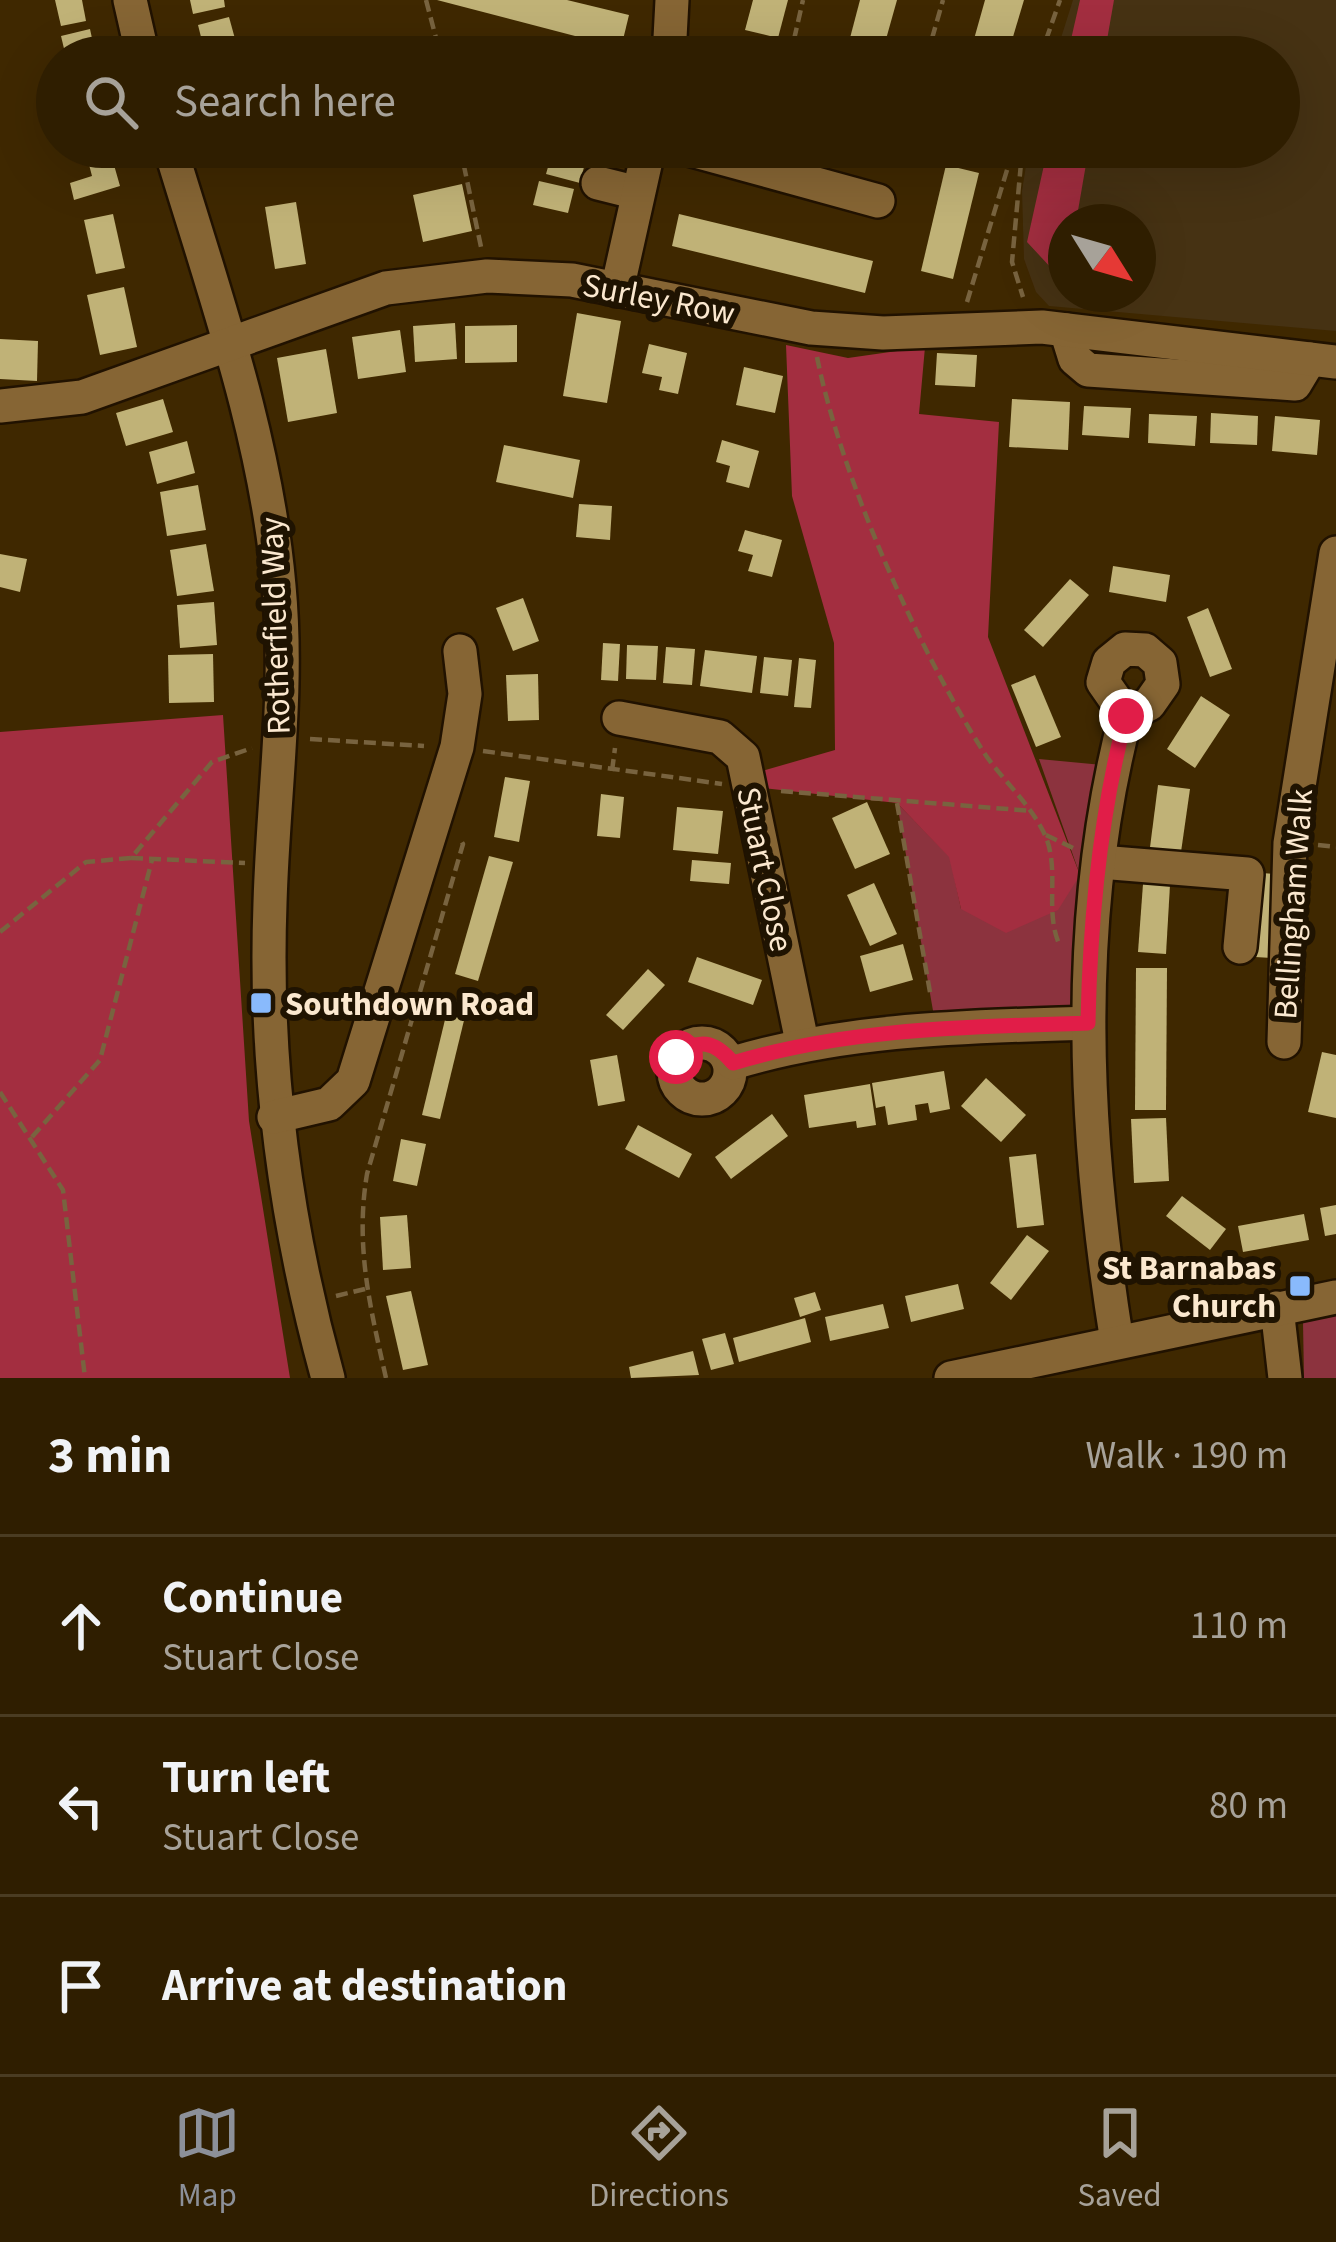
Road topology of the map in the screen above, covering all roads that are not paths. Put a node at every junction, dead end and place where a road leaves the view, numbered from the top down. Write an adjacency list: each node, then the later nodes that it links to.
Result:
1 (130, 0): 3 (street)
2 (672, 0): 4 (street)
3 (138, 36)
4 (670, 36)
5 (176, 168): 12 (street, Rotherfield Way)
6 (644, 168): 9 (street)
7 (758, 168): 10 (street)
8 (598, 183): 9 (street)
9 (638, 193): 11 (street)
10 (878, 201)
11 (617, 290): 12 (street, Surley Row); 13 (street, Surley Row)
12 (230, 343): 14 (street, Surley Row); 25 (street, Rotherfield Way)
13 (1323, 361)
14 (0, 406)
15 (1336, 553): 23 (street, Bellingham Walk)
16 (460, 651): 25 (street)
17 (1126, 716): 19 (street)
18 (619, 718): 22 (street, Stuart Close)
19 (1100, 862): 20 (street); 21 (street)
20 (1240, 947)
21 (1088, 1023): 22 (street); 28 (street)
22 (802, 1042): 24 (street)
23 (1284, 1042)
24 (733, 1063)
25 (274, 1117): 29 (street)
26 (1336, 1297): 27 (street)
27 (1277, 1309): 28 (street); 31 (street)
28 (1117, 1342): 30 (street)
29 (328, 1378)
30 (951, 1378)
31 (1285, 1378)

